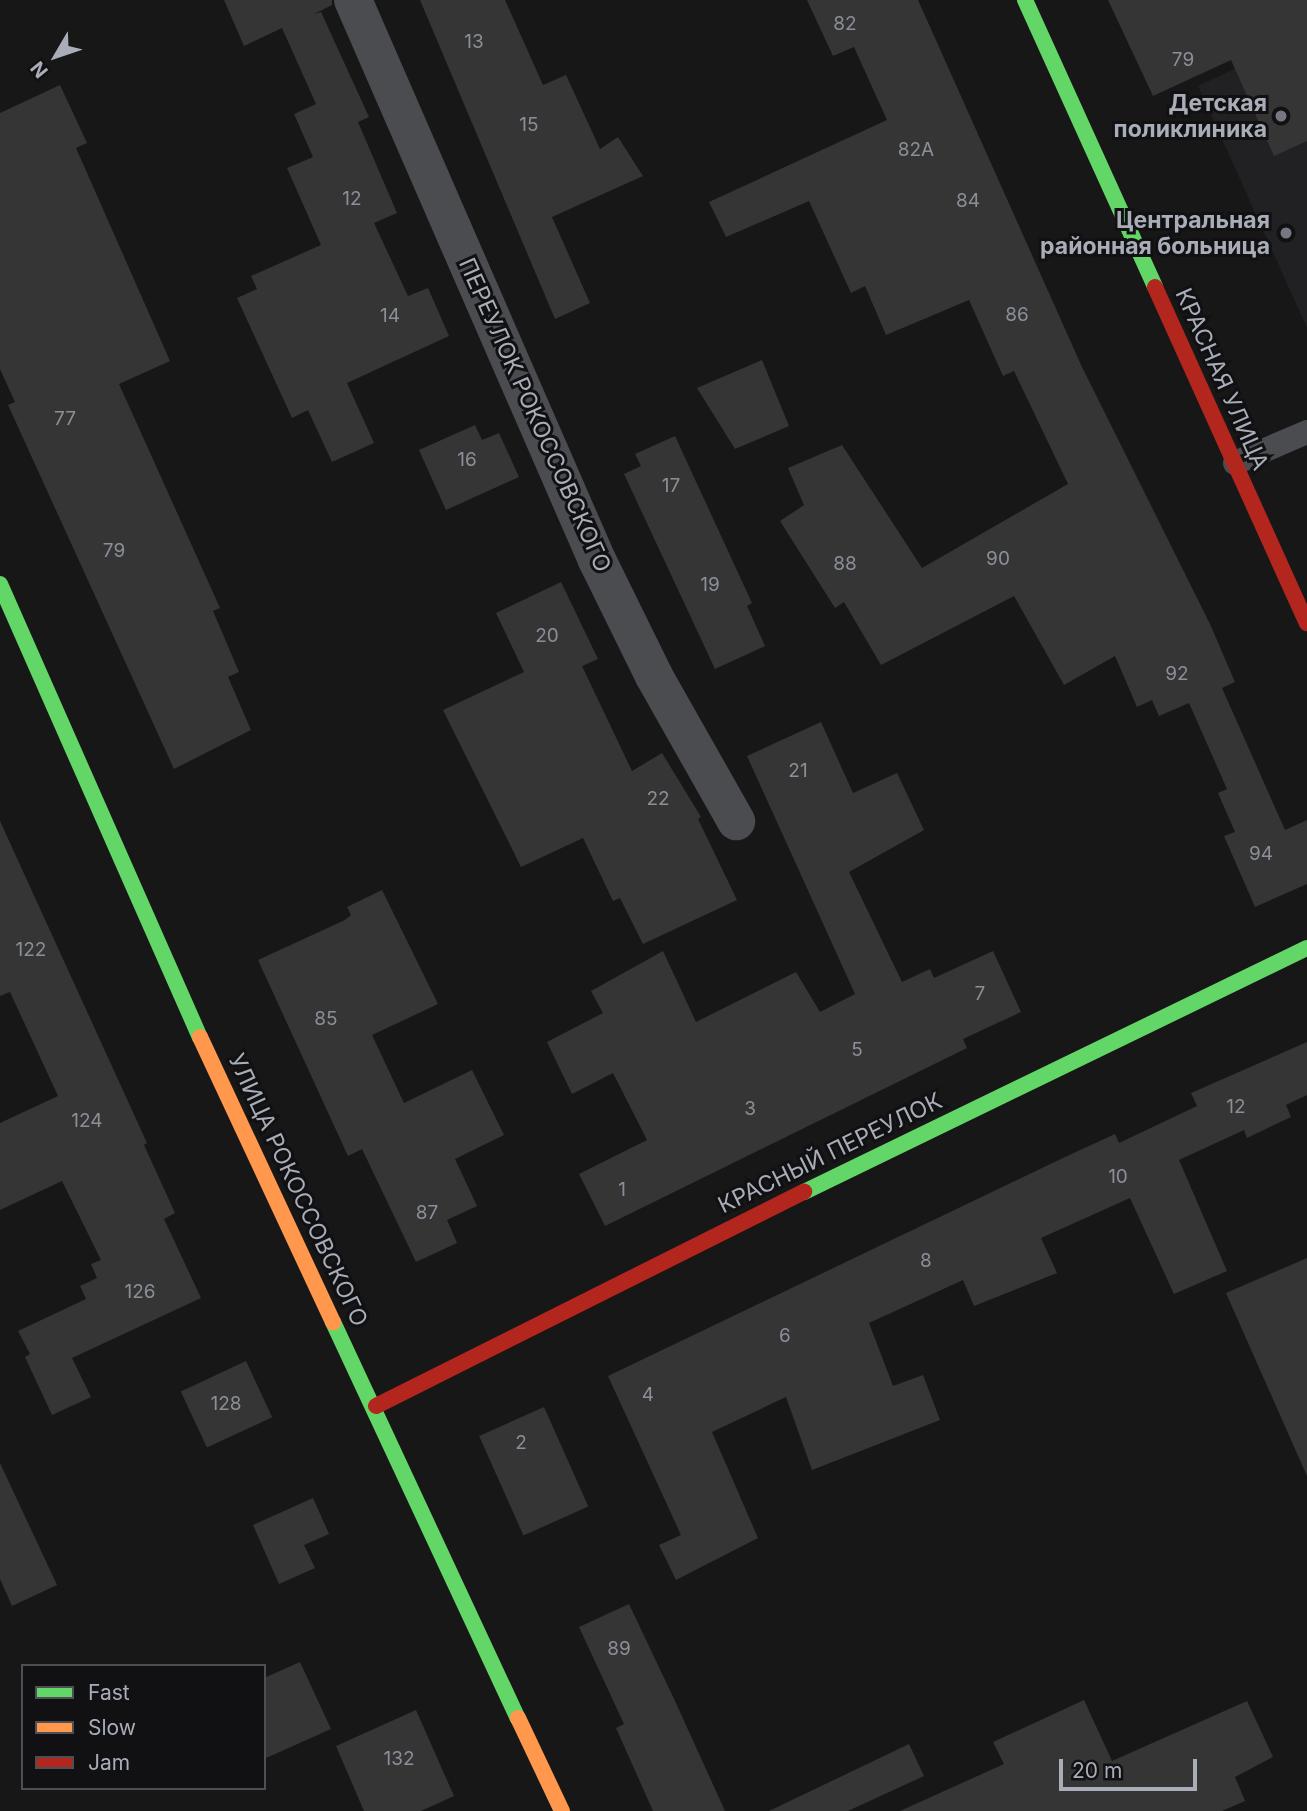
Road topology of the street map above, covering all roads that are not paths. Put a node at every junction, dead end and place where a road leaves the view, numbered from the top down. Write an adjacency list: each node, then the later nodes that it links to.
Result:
1 (353, 0): 7 (street, ПЕРЕУЛОК РОКОССОВСКОГО)
2 (1025, 0): 4 (street, КРАСНАЯ УЛИЦА)
3 (1307, 432): 4 (lane)
4 (1235, 463): 6 (street, КРАСНАЯ УЛИЦА)
5 (0, 584): 9 (street, УЛИЦА РОКОССОВСКОГО)
6 (1307, 624)
7 (736, 821)
8 (1307, 948): 9 (street, КРАСНЫЙ ПЕРЕУЛОК)
9 (376, 1406): 10 (street, УЛИЦА РОКОССОВСКОГО)
10 (562, 1811)

